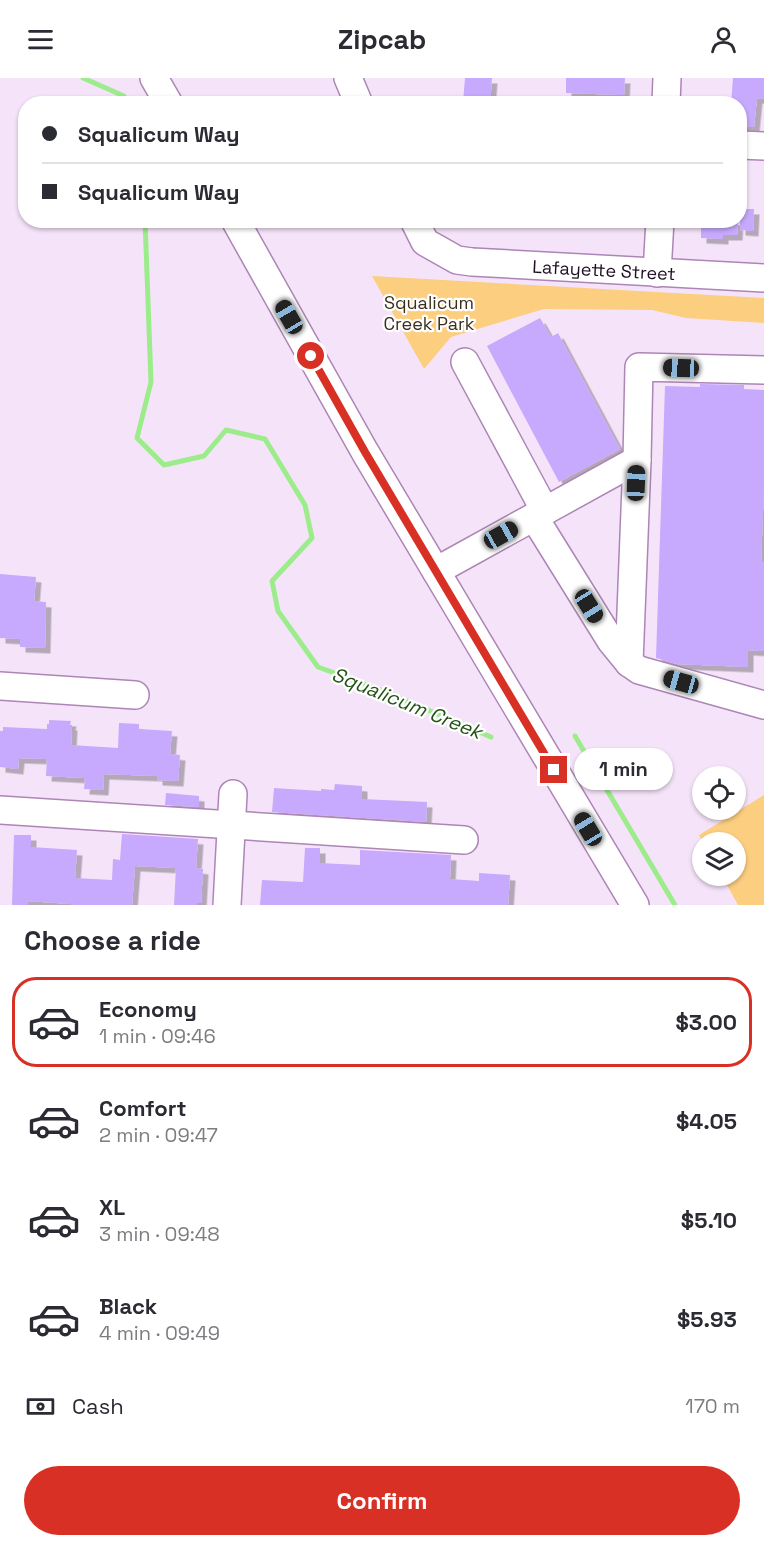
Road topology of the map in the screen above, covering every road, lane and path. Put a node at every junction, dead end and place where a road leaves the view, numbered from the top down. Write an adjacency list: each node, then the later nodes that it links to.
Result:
1 (154, 78): 4 (street)
2 (348, 78): 5 (street)
3 (668, 78): 6 (street)
4 (164, 96)
5 (356, 96)
6 (667, 96)
7 (747, 145): 8 (street)
8 (764, 146)
9 (239, 228): 18 (street)
10 (418, 228): 12 (street, Lafayette Street)
11 (660, 228): 12 (street)
12 (657, 273): 13 (street, Lafayette Street)
13 (764, 279)
14 (465, 362): 17 (street)
15 (764, 370): 16 (street)
16 (637, 460): 17 (street); 19 (street)
17 (540, 514): 18 (street); 19 (street)
18 (436, 571): 28 (street)
19 (629, 663): 22 (street)
20 (0, 686): 21 (street)
21 (135, 694)
22 (764, 705)
23 (233, 794): 25 (street)
24 (0, 810): 25 (street)
25 (232, 825): 26 (street); 27 (street)
26 (464, 840)
27 (227, 905)
28 (635, 905)

